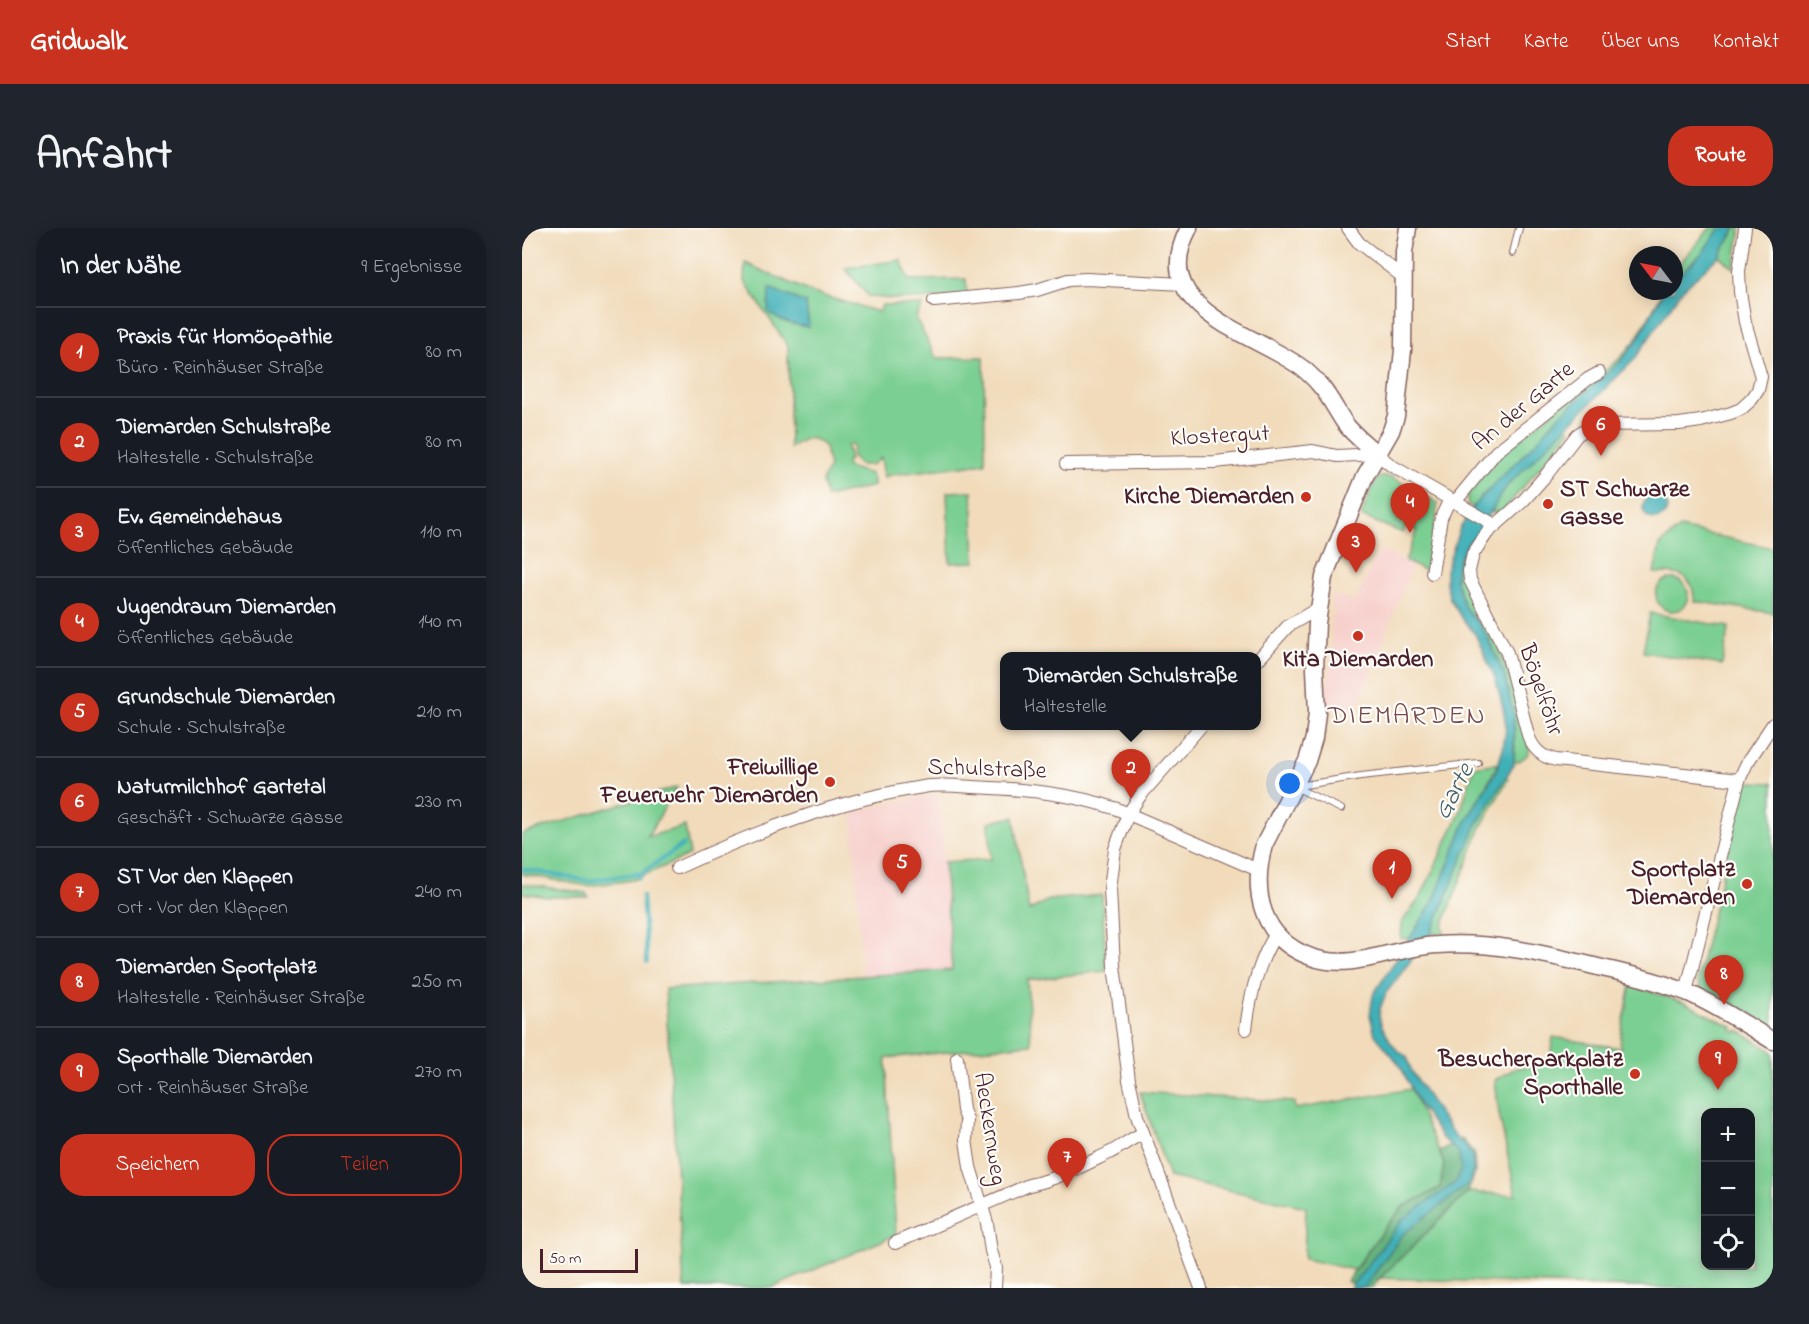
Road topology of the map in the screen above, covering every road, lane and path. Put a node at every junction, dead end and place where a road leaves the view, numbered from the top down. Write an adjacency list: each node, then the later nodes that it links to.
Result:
1 (1189, 228): 8 (street)
2 (1348, 228): 7 (street)
3 (1408, 228): 7 (street)
4 (1519, 228): 6 (lane)
5 (1745, 228): 14 (street, Bögelföhr)
6 (1512, 253)
7 (1403, 277): 11 (street)
8 (1184, 284): 9 (street); 11 (street)
9 (934, 301)
10 (1599, 374): 13 (street, An der Garte)
11 (1377, 454): 12 (street, Klostergut); 13 (street); 16 (street)
12 (1066, 464)
13 (1457, 503): 14 (street); 15 (street, An der Garte)
14 (1491, 522): 21 (street, Bögelföhr)
15 (1432, 573)
16 (1319, 608): 17 (street); 22 (street)
17 (1261, 656)
18 (1773, 724): 21 (street)
19 (1198, 730): 24 (street)
20 (1478, 763): 22 (lane)
21 (1739, 780): 28 (street)
22 (1294, 787): 23 (lane); 26 (street)
23 (1341, 809)
24 (1128, 814): 25 (street, Schulstraße); 26 (street, Schulstraße); 32 (street)
25 (676, 868)
26 (1258, 870): 27 (street)
27 (1276, 934): 28 (street); 29 (street)
28 (1686, 993): 30 (street)
29 (1246, 1029)
30 (1773, 1041)
31 (957, 1058): 33 (street, Aeckernweg)
32 (1142, 1134): 33 (street); 36 (street)
33 (981, 1206): 34 (street); 35 (street, Aeckernweg)
34 (895, 1244)
35 (995, 1288)
36 (1202, 1288)

